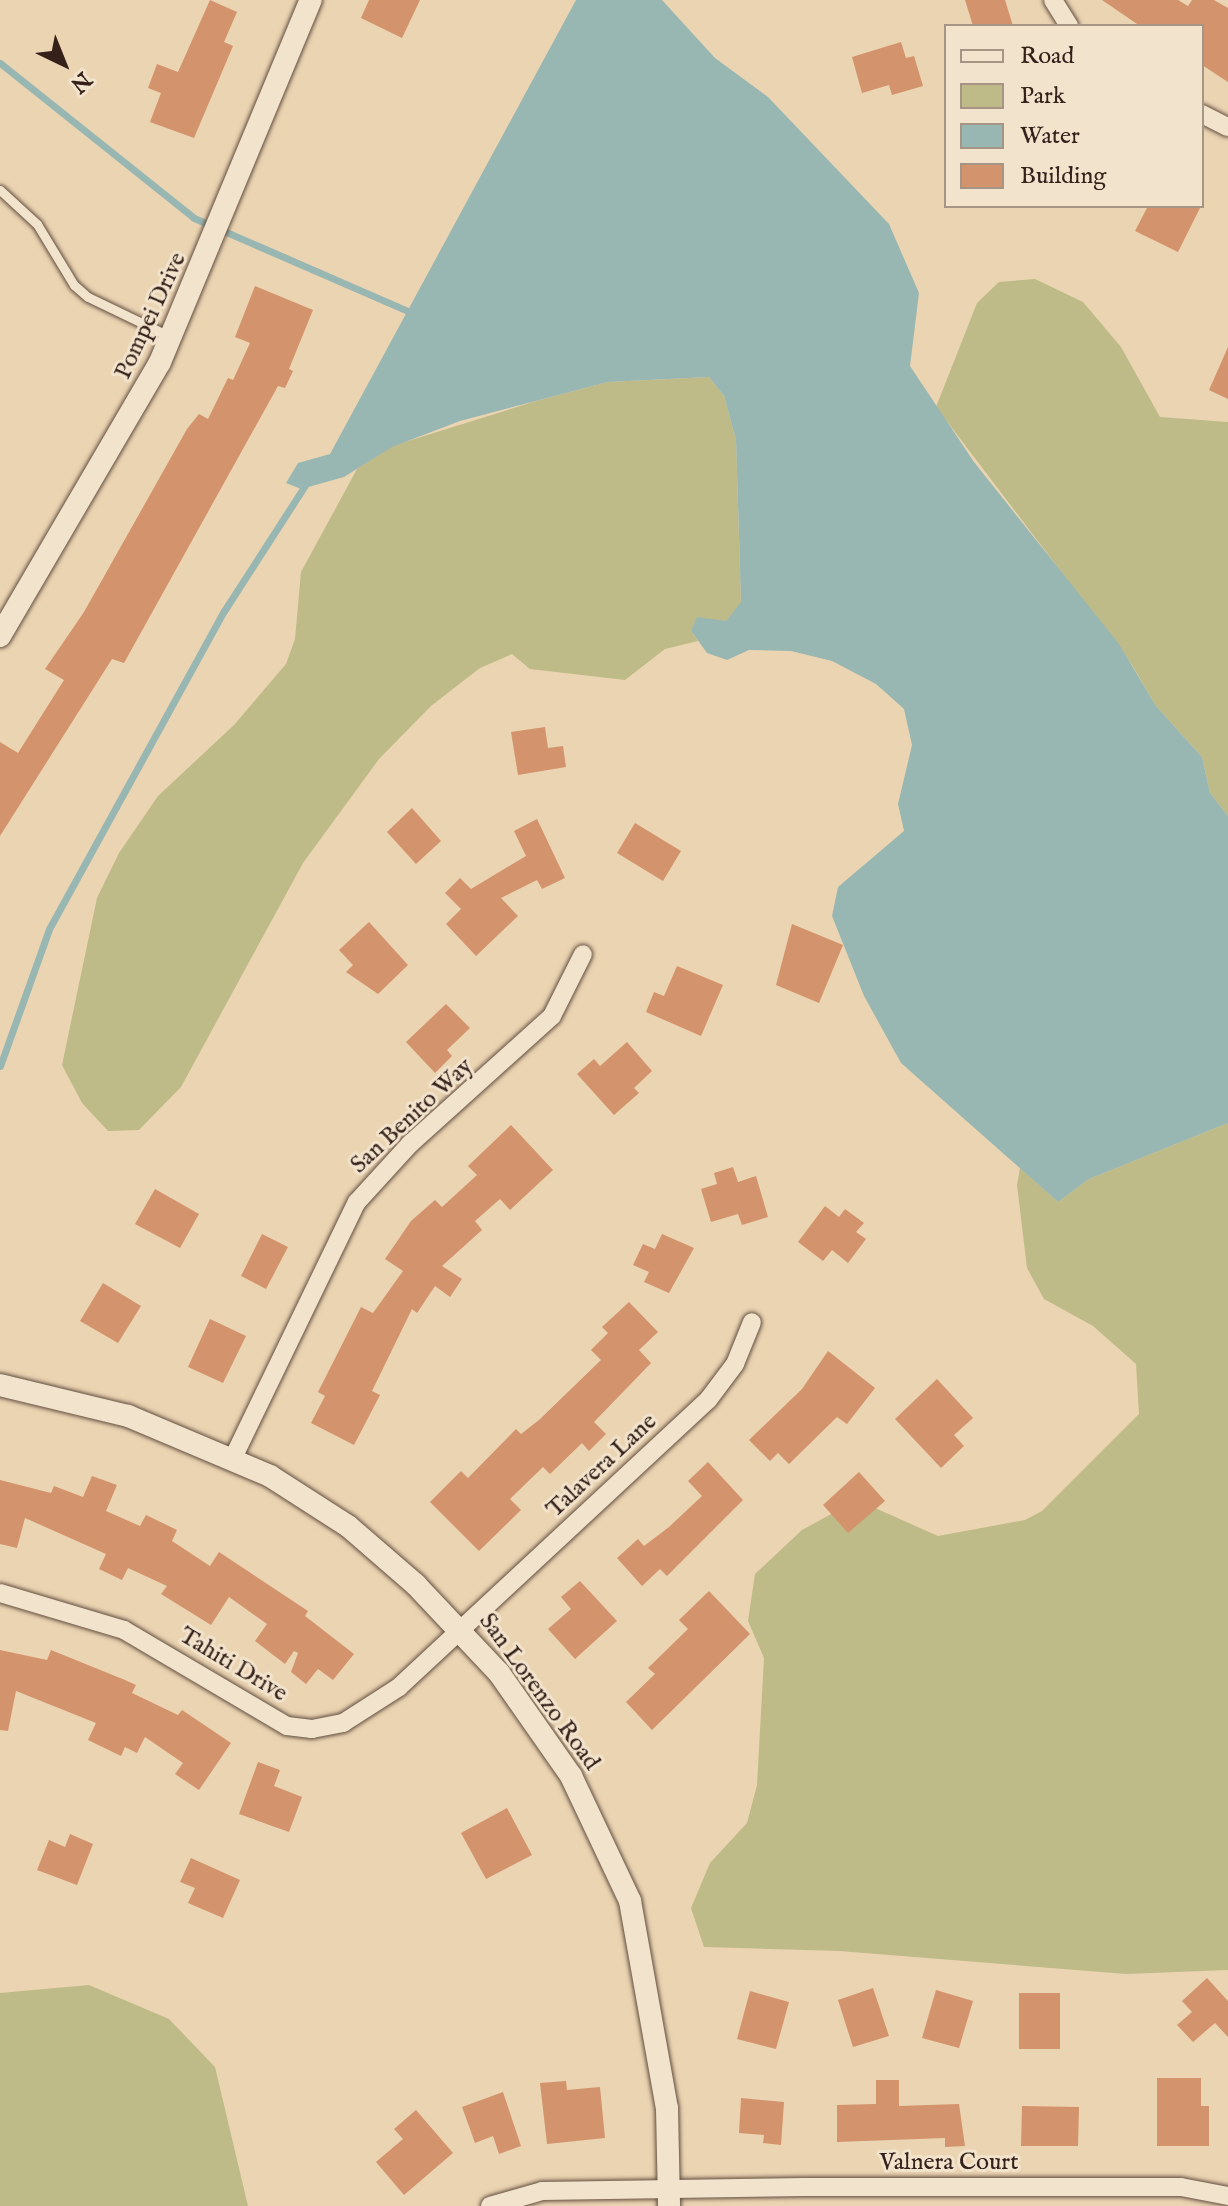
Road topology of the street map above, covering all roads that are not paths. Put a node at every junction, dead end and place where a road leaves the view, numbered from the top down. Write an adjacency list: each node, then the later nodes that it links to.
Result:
1 (311, 0): 7 (street, Pompei Drive)
2 (1053, 0): 3 (street)
3 (1068, 24)
4 (1204, 115): 5 (street)
5 (1228, 127)
6 (0, 190): 7 (lane)
7 (172, 337): 8 (street, Pompei Drive)
8 (0, 636)
9 (583, 954): 12 (street, San Benito Way)
10 (752, 1322): 14 (street, Talavera Lane)
11 (0, 1385): 12 (street, San Lorenzo Road)
12 (233, 1458): 14 (street, San Lorenzo Road)
13 (0, 1593): 14 (street, Tahiti Drive)
14 (462, 1627): 16 (street, San Lorenzo Road)
15 (1228, 2196): 16 (street, Valnera Court)
16 (669, 2198): 17 (street, Valnera Court)
17 (490, 2206)

